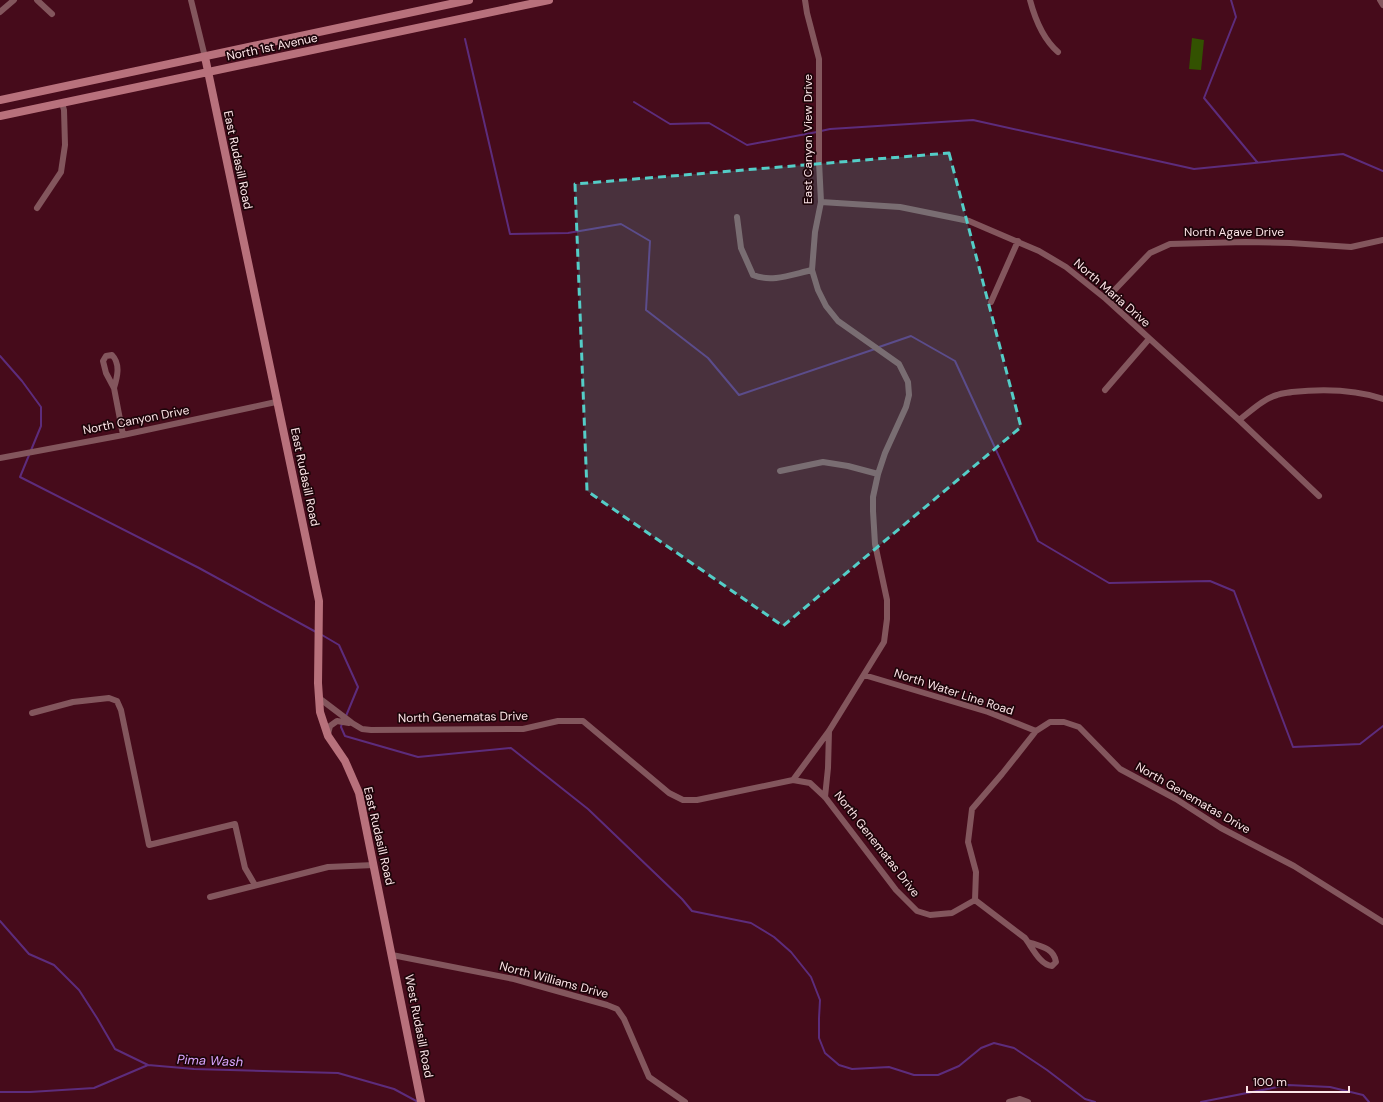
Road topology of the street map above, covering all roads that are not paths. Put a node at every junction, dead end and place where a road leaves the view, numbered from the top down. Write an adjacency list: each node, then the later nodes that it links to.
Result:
1 (14, 0): 10 (street)
2 (37, 0): 11 (street)
3 (191, 0): 13 (street, East Rudasill Road)
4 (469, 0): 13 (street, North 1st Avenue)
5 (549, 0): 14 (street, North 1st Avenue)
6 (805, 0): 18 (street, East Canyon View Drive)
7 (1030, 0): 12 (street)
8 (1380, 0): 9 (street)
9 (1383, 5)
10 (0, 12)
11 (52, 14)
12 (1058, 52)
13 (205, 57): 14 (street, East Rudasill Road); 15 (street, North 1st Avenue)
14 (208, 73): 16 (street, North 1st Avenue); 30 (street, East Rudasill Road)
15 (0, 100)
16 (62, 103): 17 (street, North 1st Avenue); 19 (street)
17 (0, 116)
18 (820, 202): 22 (street, North Maria Drive); 23 (street, East Canyon View Drive)
19 (37, 208)
20 (737, 218): 23 (street)
21 (1383, 240): 24 (street, North Agave Drive)
22 (1018, 241): 24 (street, North Maria Drive); 25 (street)
23 (812, 270): 35 (street, East Canyon View Drive)
24 (1106, 299): 26 (street, North Maria Drive)
25 (992, 302)
26 (1149, 339): 28 (street, North Maria Drive); 31 (street, North Maria Drive)
27 (114, 388): 27 (street); 32 (street)
28 (1105, 390)
29 (1383, 399): 31 (street)
30 (276, 402): 32 (street, North Canyon Drive); 38 (street, East Rudasill Road)
31 (1239, 420): 36 (street, North Maria Drive)
32 (124, 435): 33 (street, North Canyon Drive)
33 (0, 458)
34 (780, 471): 35 (street)
35 (878, 474): 37 (street, East Canyon View Drive)
36 (1319, 496)
37 (864, 675): 41 (street, East Canyon View Drive); 42 (street, North Water Line Road)
38 (319, 698): 40 (street, North Genematas Drive); 43 (street, East Rudasill Road)
39 (32, 713): 47 (street)
40 (354, 724): 43 (street); 44 (street, North Genematas Drive)
41 (829, 731): 44 (street, East Canyon View Drive); 45 (street)
42 (1036, 731): 49 (street, North Genematas Drive); 50 (street, North Genematas Drive)
43 (328, 734): 46 (street, East Rudasill Road)
44 (793, 780): 45 (street, North Genematas Drive)
45 (825, 796): 49 (street, North Genematas Drive)
46 (374, 865): 47 (street); 52 (street, East Rudasill Road)
47 (255, 885): 48 (street)
48 (210, 897)
49 (975, 900): 51 (street)
50 (1383, 922)
51 (1028, 942): 51 (street)
52 (392, 955): 53 (street, West Rudasill Road); 54 (street, North Williams Drive)
53 (421, 1102)
54 (684, 1102)
55 (1009, 1102): 56 (street)
56 (1028, 1102)

